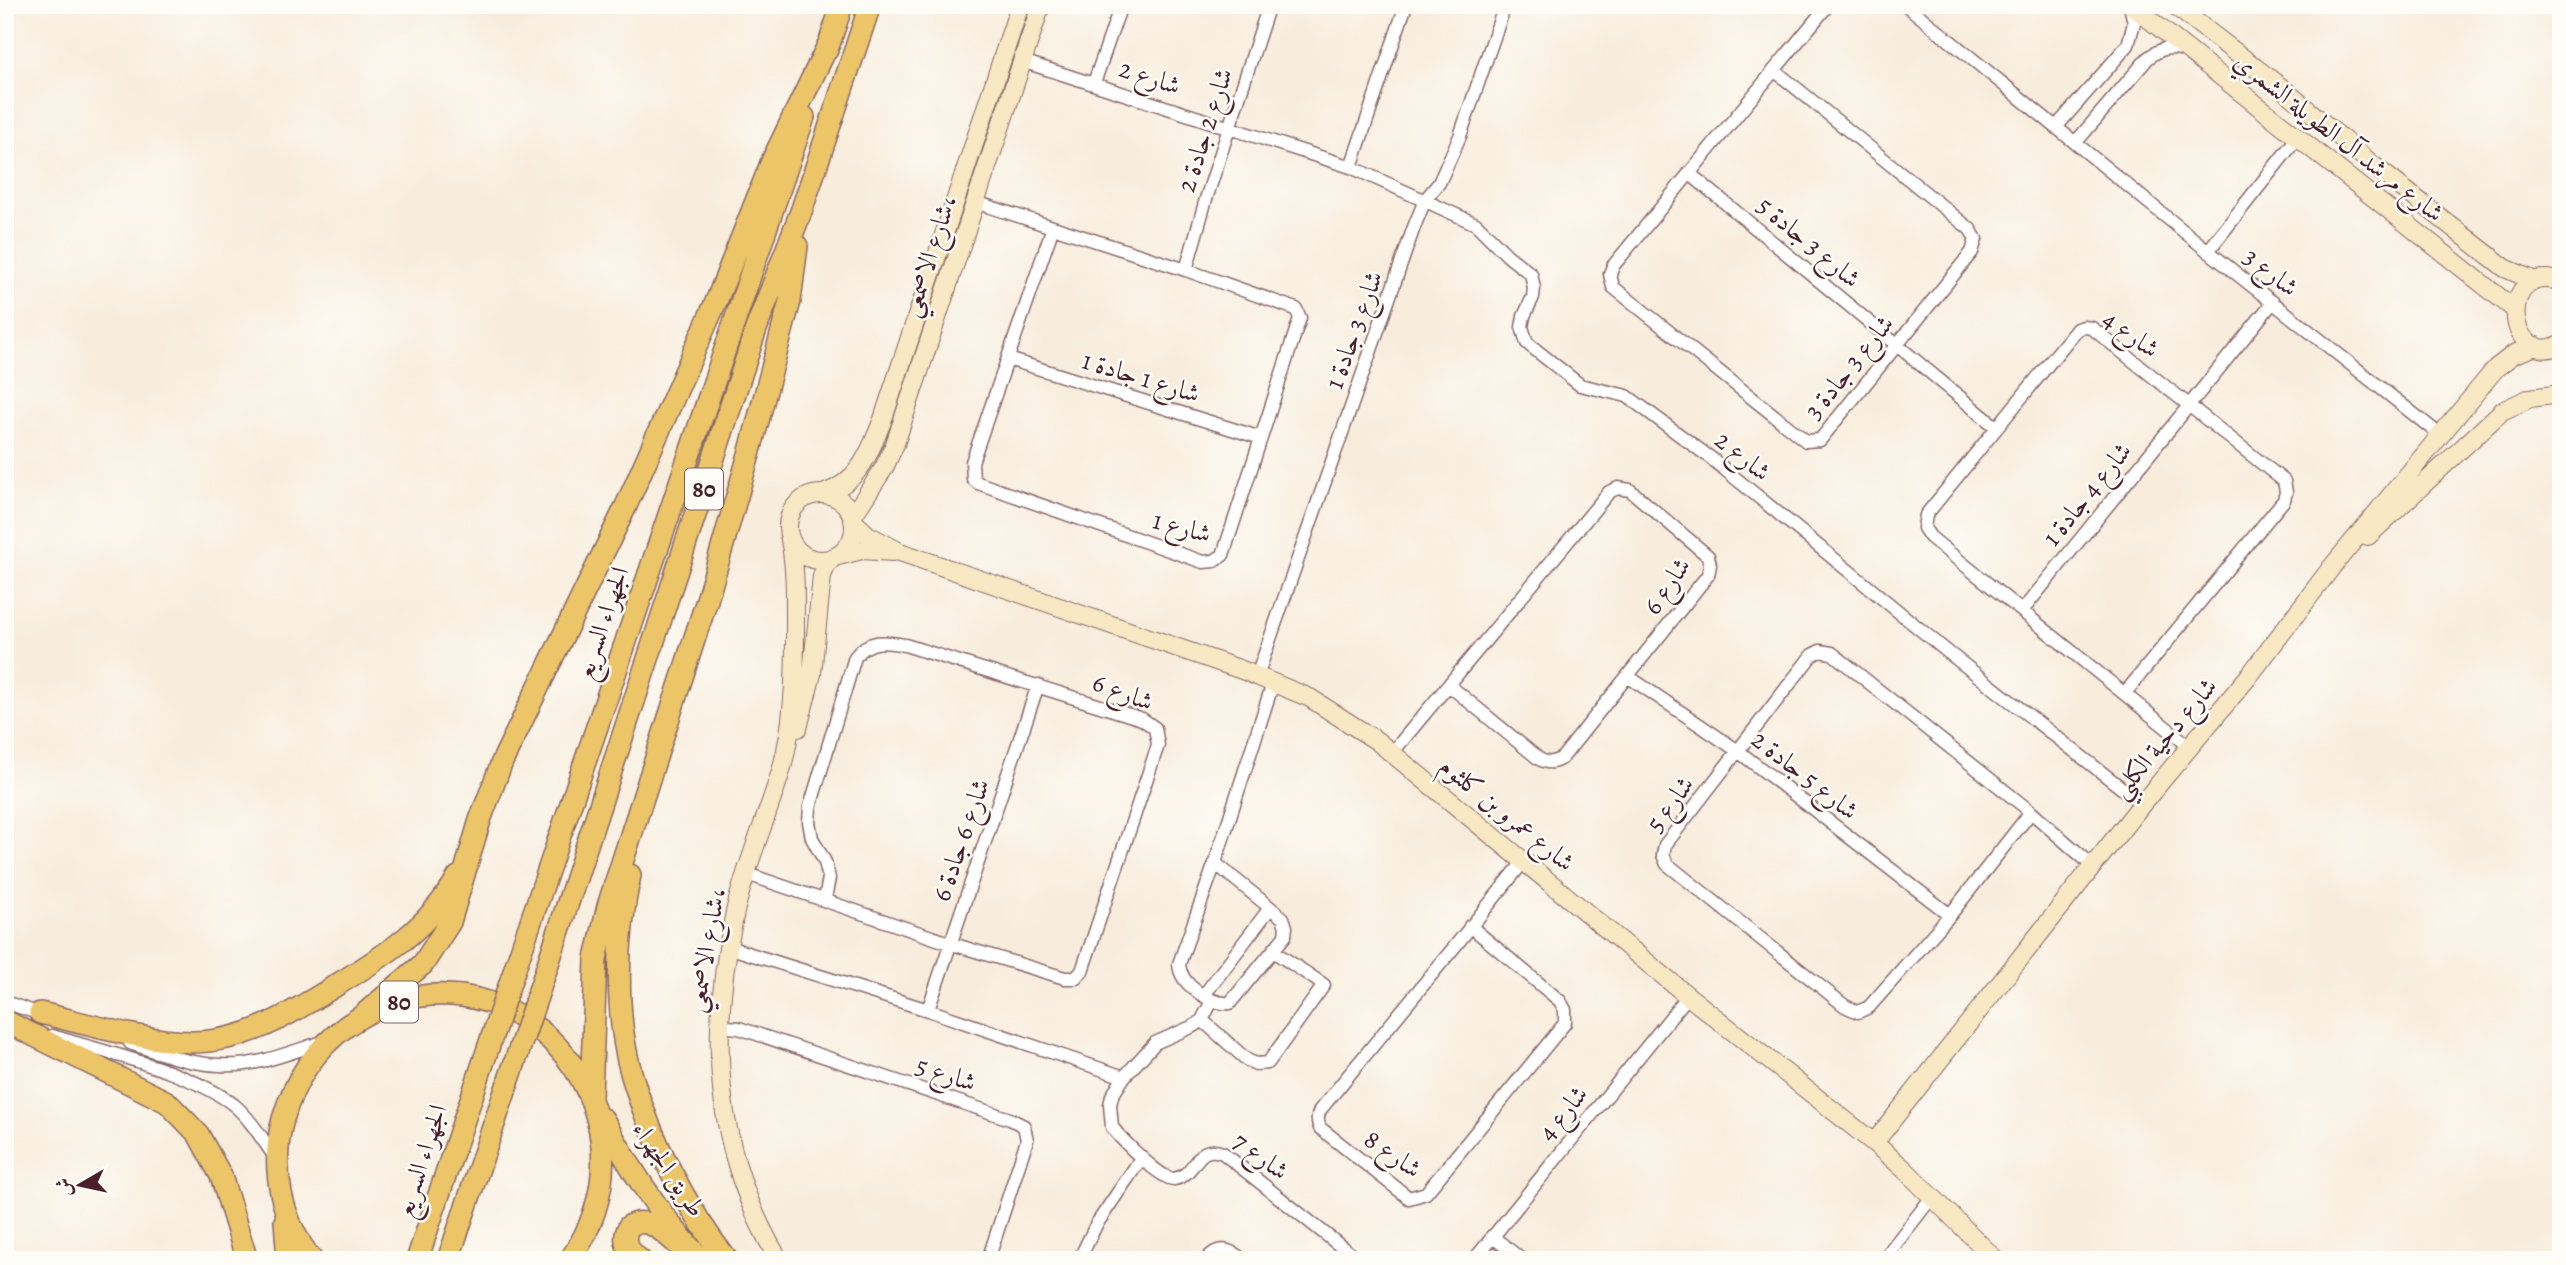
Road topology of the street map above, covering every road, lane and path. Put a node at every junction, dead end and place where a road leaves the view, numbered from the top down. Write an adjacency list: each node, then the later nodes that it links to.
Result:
1 (842, 5): 13 (highway, الجهراء السريع / 80)
2 (870, 5): 27 (highway, الجهراء السريع / 80)
3 (1020, 5): 44 (street, شارع الاصمعي،)
4 (1041, 5): 15 (street, شارع الاصمعي،)
5 (1121, 5): 17 (street, شارع 2)
6 (1269, 5): 19 (street, شارع 2 جادة 2)
7 (1406, 5): 22 (street)
8 (1505, 5): 25 (street, شارع 3 جادة 1)
9 (1828, 5): 16 (street, شارع 3 جادة 3)
10 (1906, 5): 18 (street, شارع 3)
11 (2131, 5): 14 (street, شارع مرشد آل الطويلة الشمري); 18 (street)
12 (2174, 5): 24 (street, شارع مرشد آل الطويلة الشمري)
13 (831, 39): 63 (highway); 96 (highway, الجهراء السريع / 80, bridge)
14 (2187, 50): 20 (street, شارع مرشد آل الطويلة الشمري); 21 (street)
15 (1022, 61): 17 (street, شارع 2); 26 (street, شارع الاصمعي،)
16 (1774, 70): 23 (street, شارع 3 جادة 3); 35 (street, شارع 3 جادة 3)
17 (1094, 83): 19 (street, شارع 2)
18 (2057, 126): 21 (street, شارع 3)
19 (1230, 127): 22 (street, شارع 2); 30 (street, شارع 2 جادة 2)
20 (2298, 137): 24 (street); 29 (street); 34 (street, شارع مرشد آل الطويلة الشمري)
21 (2076, 142): 29 (street, شارع 3)
22 (1351, 167): 25 (street, شارع 2)
23 (1689, 173): 35 (street, شارع 3 جادة 5); 35 (street, شارع 3 جادة 3)
24 (2385, 174): 32 (street, شارع مرشد آل الطويلة الشمري)
25 (1425, 200): 52 (street, شارع 3 جادة 1); 61 (street, شارع 2)
26 (975, 202): 28 (street, شارع 1); 45 (street, شارع الاصمعي،)
27 (802, 209): 60 (highway); 97 (highway, الجهراء السريع / 80, bridge)
28 (1053, 227): 30 (street, شارع 1); 37 (street, شارع 1)
29 (2208, 251): 33 (street, شارع 3)
30 (1186, 270): 43 (street, شارع 1)
31 (2558, 279): 32 (street)
32 (2535, 281): 34 (street)
33 (2273, 302): 40 (street, شارع 4 جادة 1); 42 (street, شارع 3)
34 (2514, 312): 36 (street, شارع مرشد آل الطويلة الشمري); 38 (street, شارع دحية الكلبي)
35 (1897, 345): 41 (street, شارع 3 جادة 5)
36 (2550, 348): 38 (street, شارع دحية الكلبي)
37 (1007, 359): 43 (street, شارع 1 جادة 1); 43 (street, شارع 1)
38 (2496, 368): 42 (street, شارع دحية الكلبي)
39 (2561, 394): 49 (street)
40 (2188, 405): 41 (street, شارع 4); 50 (street, شارع 4 جادة 1); 55 (street, شارع 4)
41 (1996, 427): 50 (street, شارع 4)
42 (2440, 435): 49 (street, شارع دحية الكلبي)
43 (1261, 438)
44 (823, 494): 45 (street); 46 (street)
45 (853, 519): 47 (street, شارع عمرو بن كلثوم); 48 (street)
46 (790, 540): 48 (street); 59 (street, شارع الاصمعي،)
47 (900, 552): 48 (street, شارع عمرو بن كلثوم); 52 (street, شارع عمرو بن كلثوم)
48 (834, 558): 59 (street, شارع الاصمعي،)
49 (2331, 568): 56 (street, شارع دحية الكلبي)
50 (2022, 611): 55 (street, شارع 4)
51 (1629, 677): 54 (street, شارع 6); 54 (street, شارع 6); 57 (street, شارع 5 جادة 2)
52 (1265, 679): 58 (street, شارع عمرو بن كلثوم); 65 (street)
53 (1038, 685): 68 (street, شارع 6); 72 (street, شارع 6 جادة 6); 72 (street, شارع 6)
54 (1450, 686): 58 (street, شارع 6)
55 (2125, 693): 56 (street, شارع 4)
56 (2189, 746): 61 (street, شارع دحية الكلبي)
57 (1738, 751): 62 (street, شارع 5); 70 (street, شارع 5 جادة 2); 70 (street, شارع 5)
58 (1392, 754): 64 (street, شارع عمرو بن كلثوم)
59 (781, 770): 67 (street, شارع الاصمعي،)
60 (651, 778): 86 (highway); 102 (highway)
61 (2142, 804): 66 (street, شارع دحية الكلبي)
62 (2031, 812): 66 (street, شارع 5); 70 (street, شارع 5)
63 (471, 850): 79 (highway); 80 (highway)
64 (1524, 861): 71 (street, شارع 8); 75 (street, شارع عمرو بن كلثوم)
65 (1215, 863): 69 (street); 76 (street)
66 (2094, 866): 87 (street, شارع دحية الكلبي)
67 (747, 874): 68 (street, شارع 6); 73 (street, شارع الاصمعي،)
68 (825, 900): 72 (street, شارع 6)
69 (1270, 908): 74 (street); 76 (street)
70 (1950, 915)
71 (1470, 926): 71 (street, شارع 8)
72 (949, 943): 78 (street, شارع 6 جادة 6)
73 (729, 947): 78 (street); 83 (street, شارع الاصمعي،)
74 (1273, 950): 76 (street); 81 (street)
75 (1688, 996): 87 (street, شارع عمرو بن كلثوم); 92 (street, شارع 4)
76 (1208, 998): 81 (street)
77 (5, 1002): 79 (street)
78 (928, 1010): 85 (street)
79 (40, 1013): 84 (street)
80 (362, 1016): 84 (highway, 80); 86 (highway, 80)
81 (1202, 1020): 85 (street, شارع 7)
82 (5, 1021): 89 (street); 93 (highway)
83 (718, 1026): 103 (street, شارع الاصمعي،); 104 (street, شارع 5)
84 (330, 1040): 89 (highway, 80)
85 (1124, 1077): 88 (street, شارع 7)
86 (593, 1101): 98 (highway, 80); 101 (highway, طريق الجهراء / 80)
87 (1874, 1143): 90 (street, شارع عمرو بن كلثوم)
88 (1142, 1157): 105 (street); 108 (street, شارع 7)
89 (278, 1160): 91 (highway, 80)
90 (1932, 1197): 111 (street); 112 (street, شارع عمرو بن كلثوم)
91 (283, 1202): 94 (highway); 95 (highway, 80)
92 (1492, 1236): 109 (street, شارع 4); 110 (street)
93 (247, 1260)
94 (288, 1260)
95 (312, 1260)
96 (417, 1260)
97 (448, 1260)
98 (570, 1260)
99 (639, 1260): 100 (highway)
100 (696, 1260)
101 (702, 1260)
102 (727, 1260)
103 (779, 1260)
104 (988, 1260)
105 (1079, 1260)
106 (1206, 1260): 107 (street)
107 (1243, 1260)
108 (1358, 1260)
109 (1474, 1260)
110 (1522, 1260)
111 (1883, 1260)
112 (1996, 1260)

